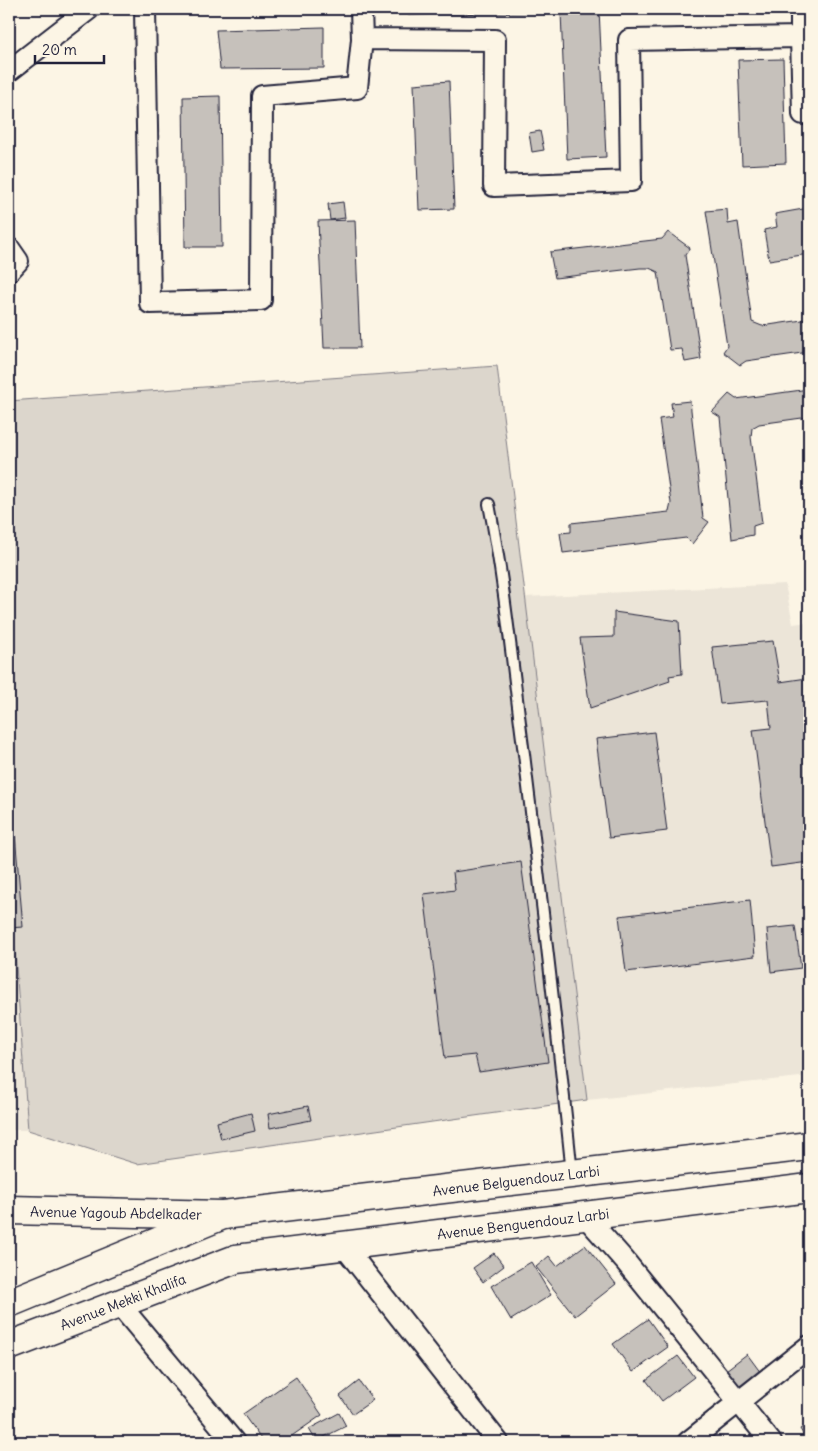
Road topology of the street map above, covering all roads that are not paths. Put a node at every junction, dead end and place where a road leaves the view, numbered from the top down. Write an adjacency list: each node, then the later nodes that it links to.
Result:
1 (89, 9): 7 (street)
2 (145, 9): 6 (street)
3 (361, 9): 6 (street)
4 (801, 9): 5 (street)
5 (801, 37): 6 (street); 8 (street)
6 (362, 39)
7 (9, 72)
8 (809, 114)
9 (9, 248): 10 (street)
10 (9, 271)
11 (489, 504): 13 (lane)
12 (809, 1146): 13 (main road, Avenue Belguendouz Larbi)
13 (572, 1175): 16 (main road, Avenue Belguendouz Larbi)
14 (809, 1188): 17 (main road, Avenue Benguendouz Larbi)
15 (9, 1210): 16 (main road, Avenue Yagoub Abdelkader)
16 (223, 1215): 20 (main road)
17 (586, 1217): 18 (main road, Avenue Benguendouz Larbi); 24 (street)
18 (343, 1245): 19 (main road, Avenue Benguendouz Larbi); 26 (street)
19 (236, 1259): 21 (main road, Avenue Mekki Khalifa)
20 (9, 1303)
21 (119, 1304): 22 (main road, Avenue Mekki Khalifa); 25 (street)
22 (9, 1346)
23 (809, 1346): 24 (street)
24 (738, 1402): 27 (street); 28 (street)
25 (234, 1442)
26 (498, 1442)
27 (688, 1442)
28 (770, 1442)

